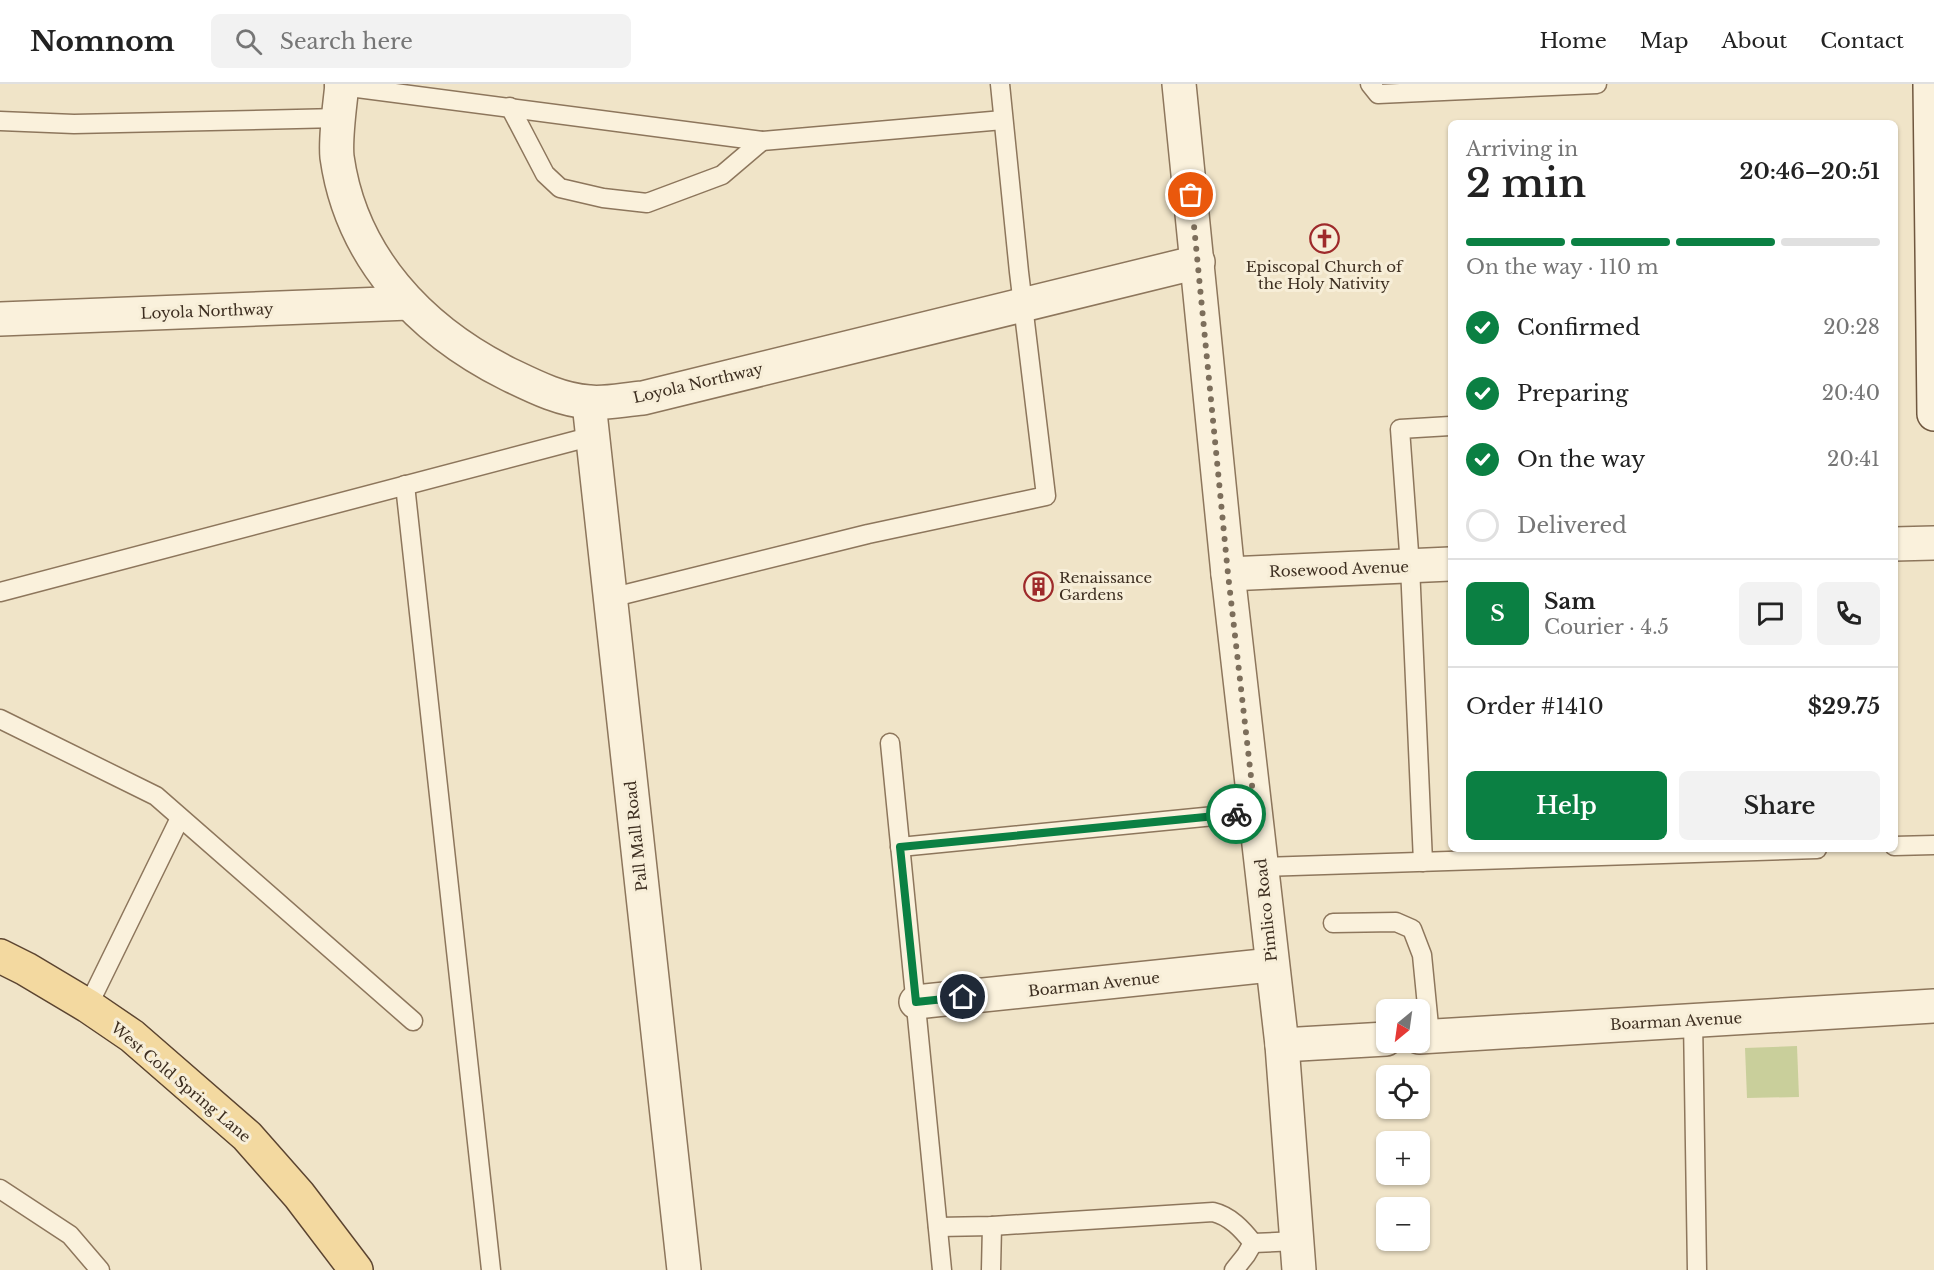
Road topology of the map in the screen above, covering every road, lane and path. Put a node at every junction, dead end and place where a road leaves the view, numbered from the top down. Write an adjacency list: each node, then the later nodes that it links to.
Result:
1 (1000, 84): 8 (lane)
2 (1179, 84): 12 (street, Pimlico Road)
3 (1370, 84): 4 (lane)
4 (1597, 84)
5 (1930, 84): 11 (street)
6 (338, 93): 7 (lane); 9 (lane); 13 (street)
7 (510, 107): 10 (lane); 10 (lane)
8 (1002, 120): 10 (lane); 14 (lane)
9 (0, 122)
10 (762, 141)
11 (1933, 189): 17 (street)
12 (1198, 262): 14 (street, Loyola Northway); 25 (street, Pimlico Road)
13 (409, 303): 15 (street, Loyola Northway); 16 (street, Loyola Northway)
14 (1023, 304): 16 (street, Loyola Northway); 27 (lane)
15 (0, 319)
16 (590, 403): 19 (street, Pall Mall Road)
17 (1934, 414)
18 (1448, 426): 24 (lane)
19 (593, 436): 20 (lane); 27 (street, Pall Mall Road)
20 (405, 485): 26 (lane); 57 (lane)
21 (1934, 543): 22 (street)
22 (1898, 544)
23 (1448, 564): 24 (street, Rosewood Avenue)
24 (1410, 566): 25 (street, Rosewood Avenue); 36 (lane)
25 (1228, 574): 30 (street, Pimlico Road)
26 (0, 592)
27 (610, 598): 58 (street, Pall Mall Road)
28 (0, 719): 31 (lane)
29 (890, 743): 34 (lane)
30 (1255, 812): 34 (lane); 37 (street, Pimlico Road)
31 (180, 818): 43 (lane); 46 (lane)
32 (1934, 845): 33 (lane)
33 (1898, 846)
34 (900, 847): 42 (lane)
35 (1726, 852): 36 (lane)
36 (1423, 862): 37 (lane)
37 (1261, 867): 40 (street, Pimlico Road)
38 (1333, 923): 41 (lane)
39 (0, 956): 43 (main road, West Cold Spring Lane)
40 (1272, 965): 42 (street, Boarman Avenue); 49 (street, Pimlico Road)
41 (1424, 999)
42 (916, 1002): 52 (lane)
43 (87, 1006): 56 (main road, West Cold Spring Lane)
44 (1934, 1006): 45 (street, Boarman Avenue)
45 (1693, 1020): 47 (street, Boarman Avenue); 62 (lane)
46 (413, 1021)
47 (1430, 1036)
48 (1376, 1040): 49 (street)
49 (1282, 1045): 54 (street, Pimlico Road)
50 (0, 1189): 55 (lane)
51 (992, 1226): 52 (lane); 53 (lane); 60 (lane)
52 (938, 1227): 59 (lane)
53 (1253, 1243): 54 (lane); 61 (lane)
54 (1298, 1255)
55 (100, 1270)
56 (356, 1270)
57 (491, 1270)
58 (684, 1270)
59 (942, 1270)
60 (991, 1270)
61 (1234, 1270)
62 (1697, 1270)

